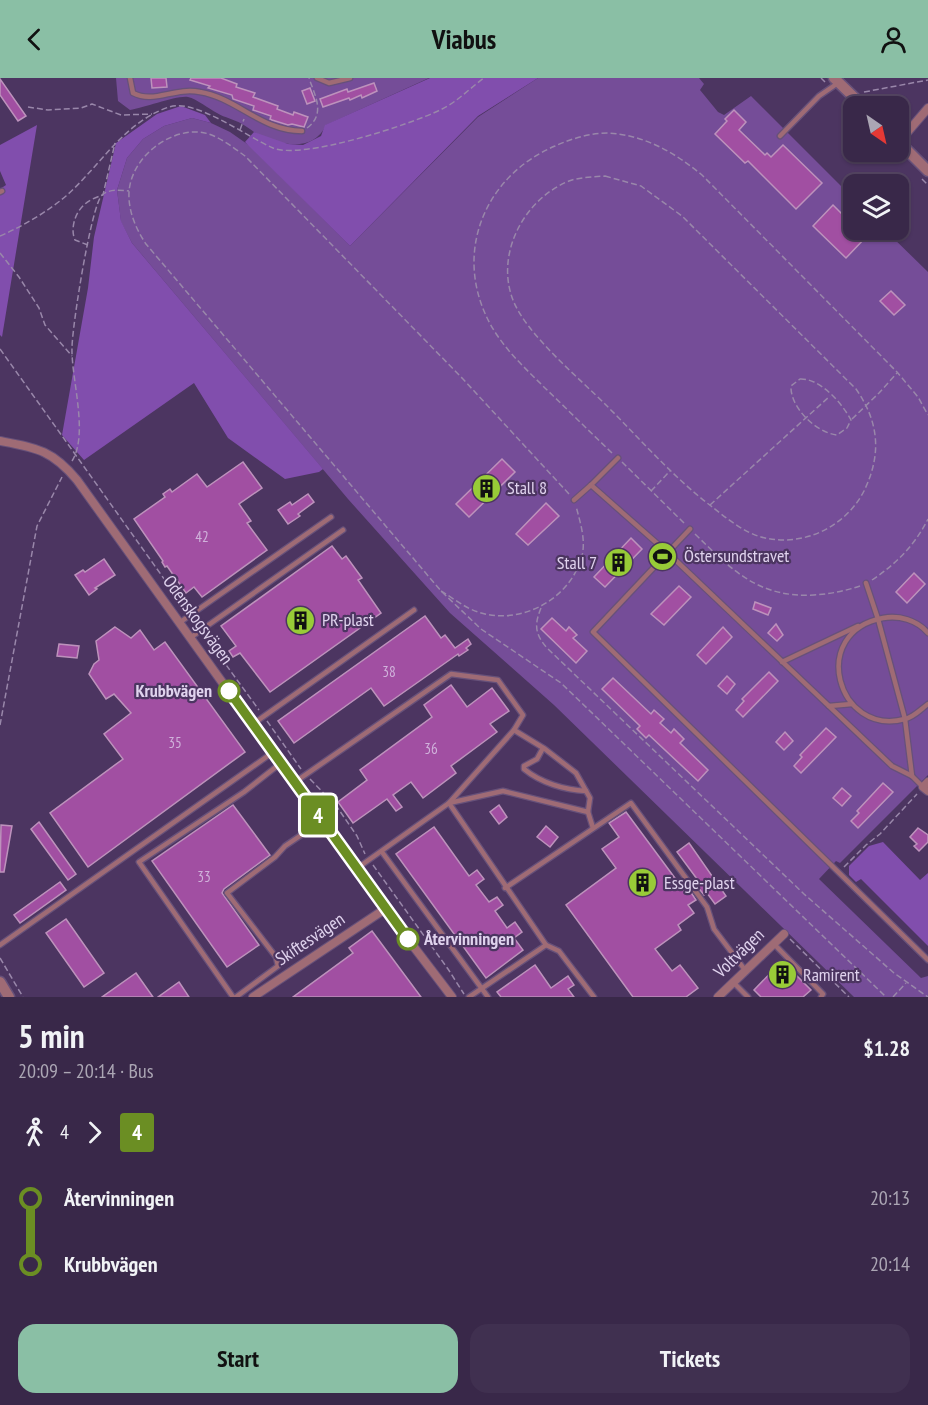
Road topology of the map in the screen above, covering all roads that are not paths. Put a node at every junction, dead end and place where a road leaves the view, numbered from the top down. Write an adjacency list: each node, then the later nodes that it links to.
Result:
1 (130, 78): 8 (lane)
2 (317, 78): 3 (lane)
3 (350, 78)
4 (836, 80): 5 (street); 9 (lane)
5 (852, 96)
6 (928, 108): 7 (street)
7 (909, 130)
8 (302, 131)
9 (780, 136)
10 (909, 152): 11 (street)
11 (928, 171)
12 (0, 441): 23 (street, Odenskogsvägen)
13 (618, 458): 14 (lane)
14 (591, 485): 15 (lane); 19 (lane)
15 (574, 500)
16 (331, 517): 23 (lane)
17 (690, 529): 19 (lane)
18 (343, 530): 26 (lane)
19 (668, 553): 27 (lane); 53 (lane)
20 (866, 583): 22 (lane)
21 (414, 610): 32 (lane)
22 (878, 619): 24 (lane); 25 (lane); 31 (lane)
23 (179, 623): 26 (street, Odenskogsvägen)
24 (862, 624): 27 (lane); 29 (lane)
25 (928, 633)
26 (190, 638): 32 (street, Odenskogsvägen)
27 (782, 662): 30 (lane)
28 (928, 704): 31 (lane)
29 (852, 705): 30 (lane); 31 (lane)
30 (829, 706): 37 (lane)
31 (905, 719): 37 (lane)
32 (253, 724): 35 (street, Odenskogsvägen)
33 (514, 730): 34 (lane); 38 (lane); 41 (lane)
34 (543, 748): 40 (lane); 40 (lane)
35 (273, 752): 36 (street, Odenskogsvägen); 51 (lane)
36 (281, 763): 38 (street, Odenskogsvägen); 59 (lane)
37 (912, 776): 39 (lane)
38 (295, 782): 43 (street, Odenskogsvägen)
39 (927, 787)
40 (586, 791): 42 (lane)
41 (449, 803): 42 (lane); 45 (lane); 47 (lane)
42 (588, 812): 44 (lane)
43 (322, 821): 46 (street, Odenskogsvägen); 59 (lane)
44 (593, 828): 47 (lane); 54 (lane)
45 (382, 852): 46 (lane); 57 (lane)
46 (356, 868): 48 (street, Odenskogsvägen)
47 (505, 888): 52 (lane)
48 (385, 909): 60 (street, Skiftesvägen); 61 (street, Odenskogsvägen)
49 (784, 934): 50 (street, Voltvägen)
50 (774, 944): 54 (street, Voltvägen); 67 (lane)
51 (0, 945)
52 (546, 945): 57 (lane); 64 (lane)
53 (928, 960)
54 (745, 970): 56 (street, Voltvägen)
55 (0, 981): 58 (street)
56 (733, 982): 65 (street, Voltvägen); 66 (lane)
57 (482, 988): 62 (lane); 63 (lane)
58 (9, 997)
59 (235, 997)
60 (253, 997)
61 (452, 997)
62 (467, 997)
63 (488, 997)
64 (594, 997)
65 (718, 997)
66 (748, 997)
67 (821, 997)

